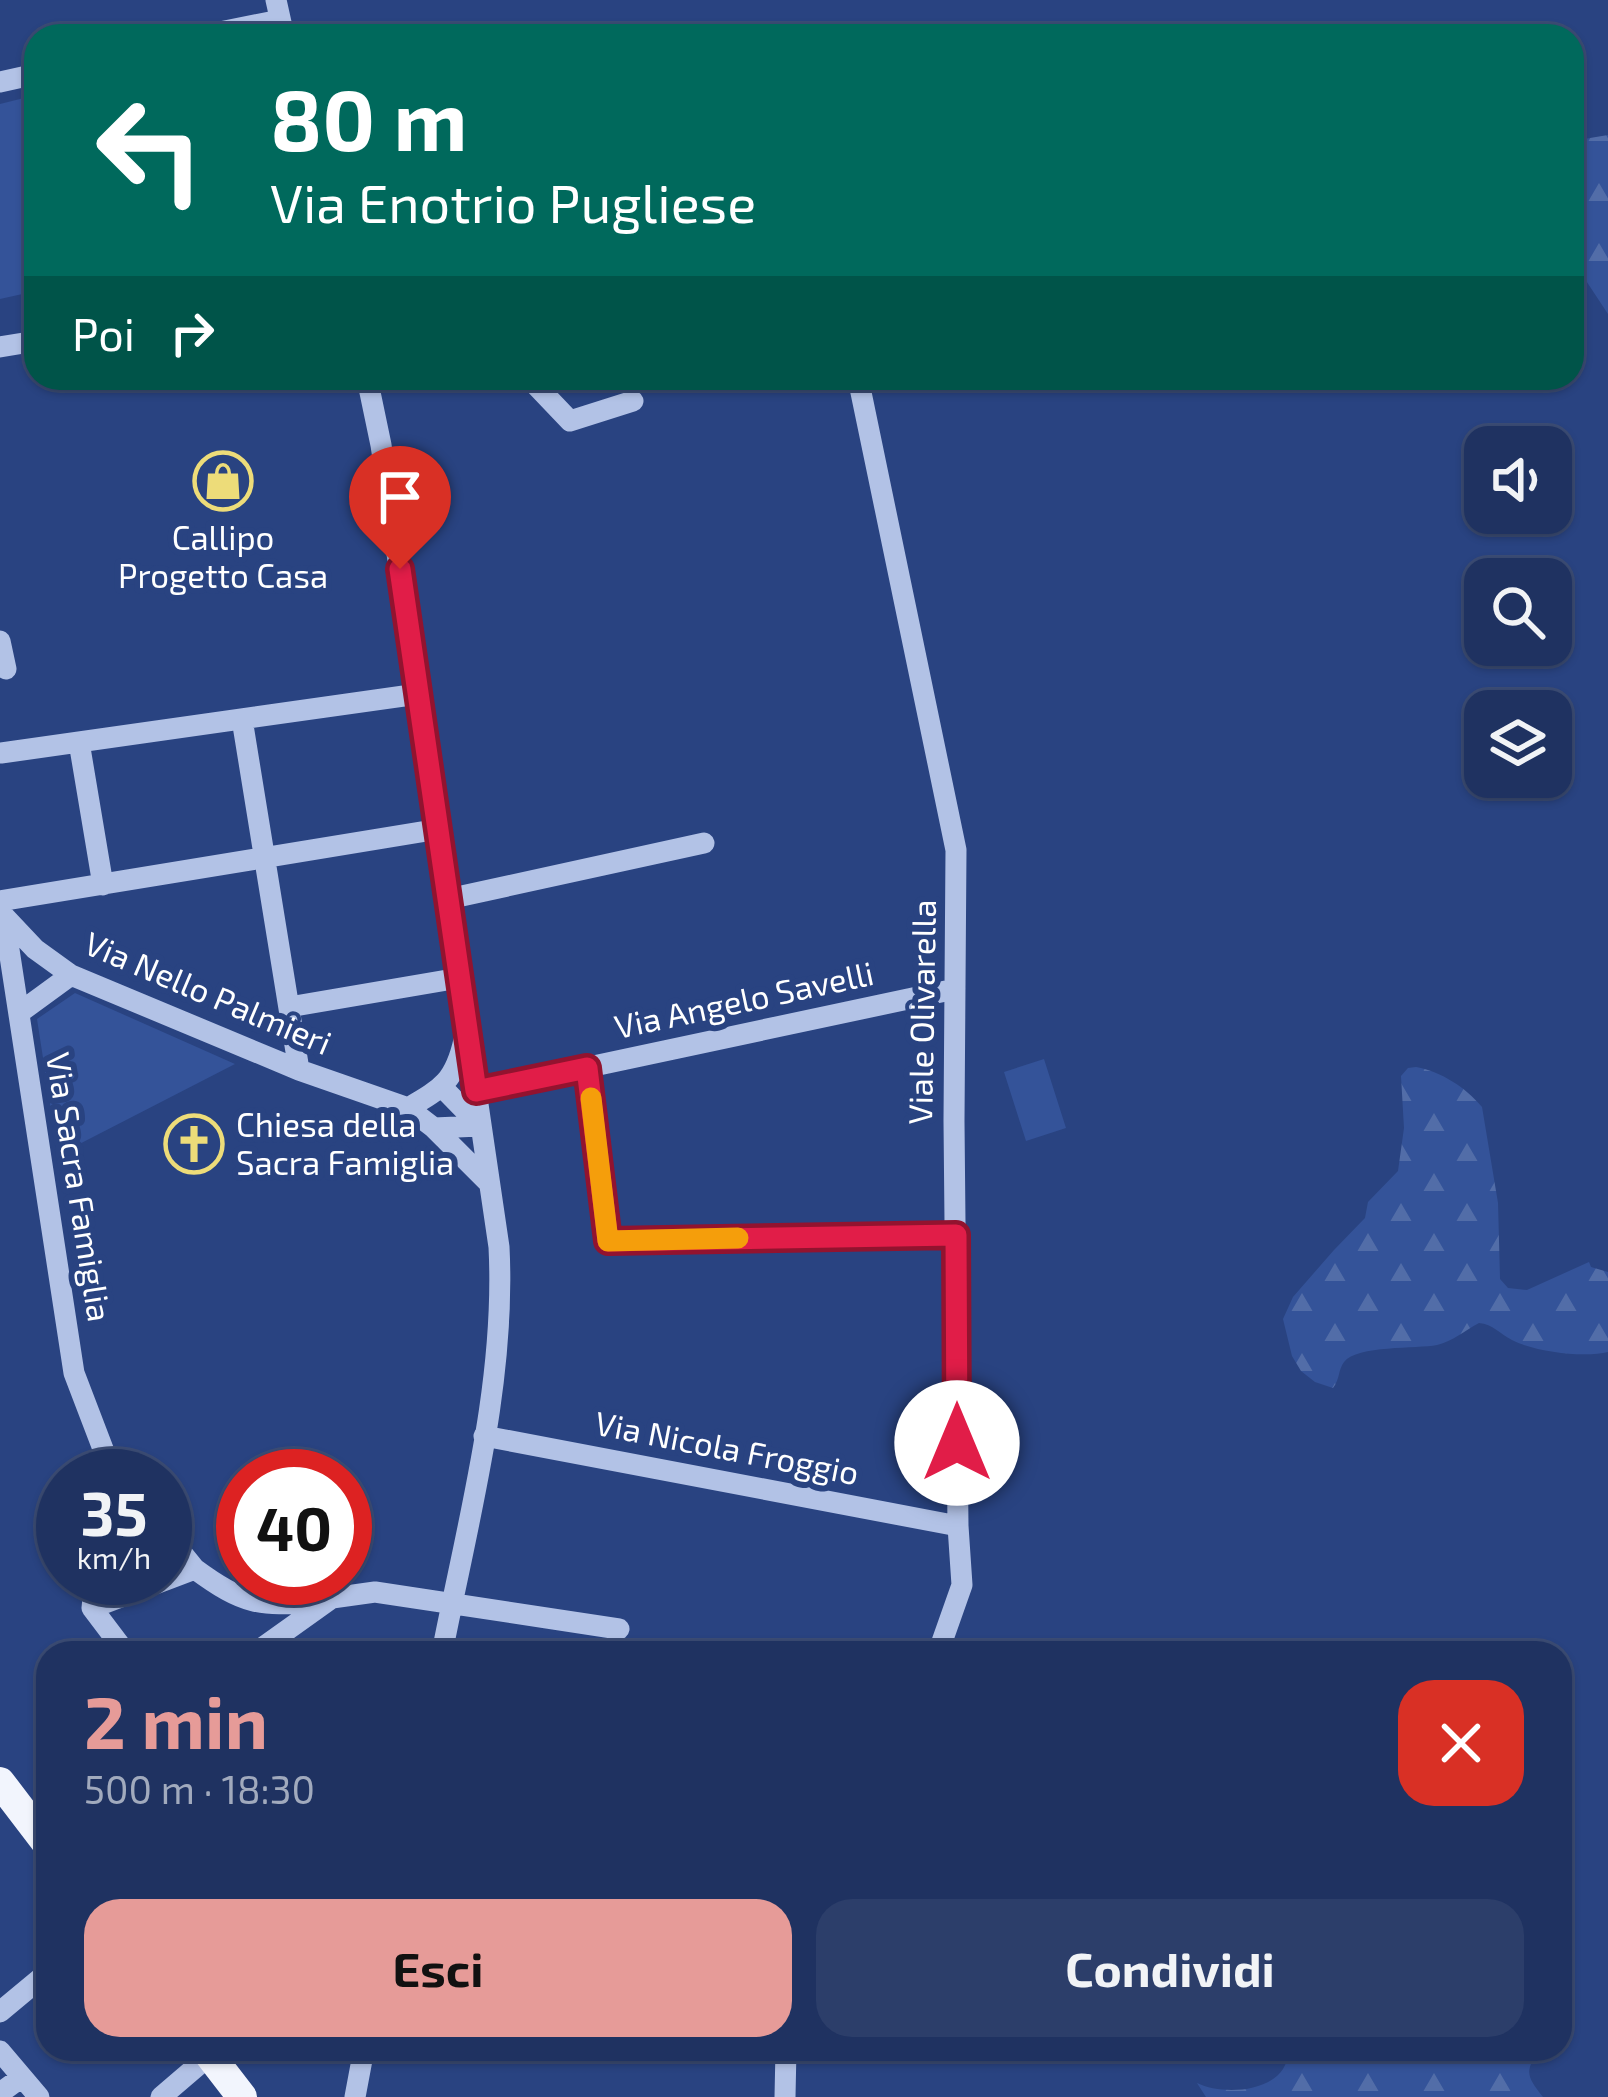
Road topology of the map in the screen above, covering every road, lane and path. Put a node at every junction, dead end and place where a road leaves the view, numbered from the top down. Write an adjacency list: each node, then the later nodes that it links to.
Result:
1 (370, 390): 7 (street)
2 (540, 390): 4 (street)
3 (860, 390): 19 (street, Viale Olivarella)
4 (633, 401)
5 (0, 641): 6 (street)
6 (6, 669)
7 (418, 694): 8 (street); 11 (street)
8 (242, 719): 9 (street); 13 (street)
9 (79, 742): 10 (street); 14 (street)
10 (1, 753)
11 (439, 829): 13 (street); 15 (street)
12 (704, 843): 15 (street)
13 (266, 858): 14 (street); 20 (street)
14 (103, 884): 16 (street)
15 (448, 899): 18 (street)
16 (2, 910): 17 (street, Via Nello Palmieri); 21 (street, Via Sacra Famiglia)
17 (71, 975): 21 (street); 24 (street, Via Nello Palmieri)
18 (459, 978): 20 (street); 22 (street)
19 (955, 989): 23 (street, Via Angelo Savelli); 31 (street, Viale Olivarella)
20 (289, 1007): 24 (street)
21 (19, 1013): 33 (street, Via Sacra Famiglia)
22 (467, 1028): 25 (street); 26 (street)
23 (587, 1068): 26 (street, Via Angelo Savelli); 31 (street)
24 (299, 1070): 27 (street, Via Nello Palmieri)
25 (442, 1088): 27 (street); 28 (street)
26 (476, 1091): 28 (street)
27 (408, 1108): 29 (street, Via Nello Palmieri)
28 (480, 1126): 29 (street); 30 (street)
29 (434, 1128): 30 (street, Via Nello Palmieri)
30 (488, 1182): 32 (street)
31 (956, 1235): 34 (street, Viale Olivarella)
32 (484, 1436): 34 (street, Via Nicola Froggio); 39 (street)
33 (103, 1449)
34 (958, 1526): 46 (street, Viale Olivarella)
35 (192, 1565): 36 (street)
36 (195, 1569): 37 (street); 41 (street)
37 (216, 1585)
38 (372, 1592): 39 (street)
39 (452, 1602): 42 (street); 45 (street)
40 (323, 1605): 44 (street)
41 (92, 1607): 43 (street)
42 (619, 1629)
43 (117, 1641)
44 (272, 1641)
45 (444, 1641)
46 (942, 1641)
47 (0, 1783): 48 (main road)
48 (36, 1820)
49 (36, 1982): 50 (street)
50 (0, 2012)
51 (0, 2051): 56 (street)
52 (198, 2061): 60 (street)
53 (214, 2061): 61 (main road)
54 (360, 2061): 62 (street)
55 (773, 2061): 57 (street)
56 (22, 2077): 58 (street); 59 (street)
57 (785, 2089)
58 (0, 2093)
59 (40, 2097)
60 (160, 2097)
61 (242, 2097)
62 (355, 2097)

